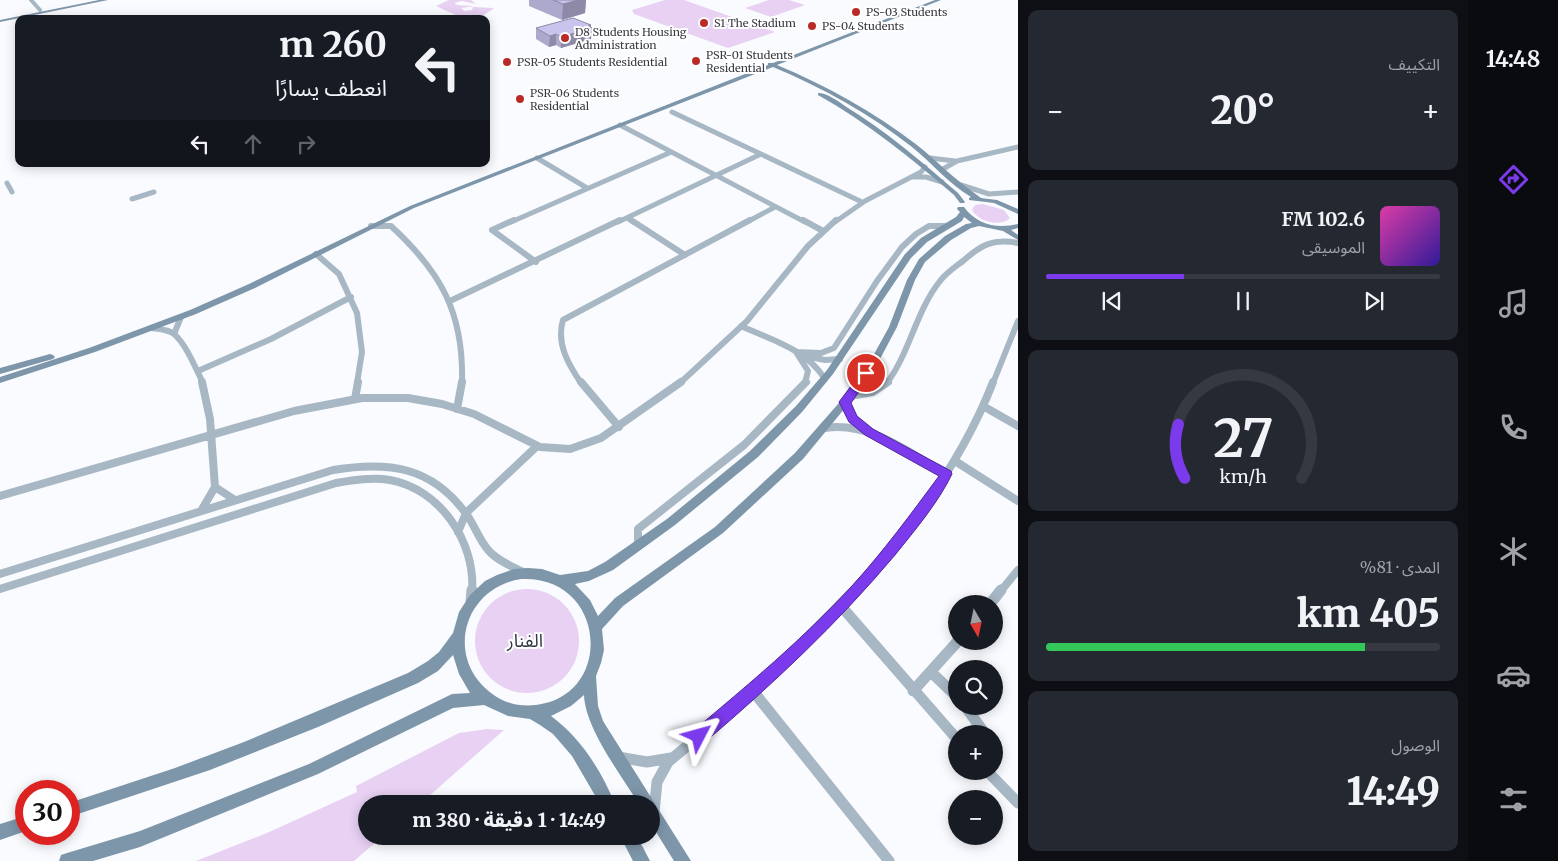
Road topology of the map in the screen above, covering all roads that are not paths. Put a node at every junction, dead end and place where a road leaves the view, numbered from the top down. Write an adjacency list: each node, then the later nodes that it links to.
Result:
1 (31, 0): 6 (street)
2 (89, 0): 6 (main road)
3 (106, 0): 8 (main road)
4 (931, 0): 12 (main road)
5 (939, 0): 12 (main road)
6 (40, 10): 7 (main road)
7 (18, 15)
8 (22, 15)
9 (15, 16): 11 (main road)
10 (15, 16): 11 (main road)
11 (0, 19)
12 (767, 65): 14 (main road); 19 (main road); 21 (main road); 65 (main road)
13 (672, 112): 17 (street)
14 (620, 125): 16 (street); 18 (main road)
15 (1018, 147): 20 (street)
16 (669, 152): 24 (street); 30 (street)
17 (761, 154): 24 (street); 37 (street)
18 (537, 158): 30 (street); 42 (main road)
19 (930, 158): 20 (street); 22 (main road)
20 (956, 161): 22 (street)
21 (925, 167): 23 (street); 27 (main road)
22 (943, 169): 29 (main road)
23 (918, 174): 25 (street); 26 (street)
24 (715, 176): 39 (street); 43 (street)
25 (926, 177): 26 (street); 27 (street)
26 (906, 179): 37 (street)
27 (942, 182): 40 (main road)
28 (7, 183): 31 (street)
29 (961, 186): 33 (street); 34 (main road)
30 (587, 188): 55 (street)
31 (12, 192)
32 (154, 192): 36 (street)
33 (1018, 192)
34 (978, 198): 38 (main road); 40 (main road)
35 (1018, 199): 38 (main road)
36 (132, 200)
37 (862, 202): 50 (street)
38 (1001, 202): 41 (main road)
39 (775, 207): 50 (street); 54 (street)
40 (962, 208): 44 (main road); 47 (main road)
41 (1018, 212)
42 (392, 216): 45 (main road); 46 (street)
43 (627, 218): 54 (street); 55 (street)
44 (980, 224): 49 (main road); 70 (main road)
45 (371, 226): 46 (street); 53 (main road)
46 (391, 226): 57 (street)
47 (944, 226): 63 (street); 64 (main road)
48 (1017, 227): 49 (main road)
49 (1005, 229): 51 (main road)
50 (823, 231): 60 (street)
51 (1018, 238)
52 (1018, 243): 70 (street)
53 (316, 254): 56 (street); 58 (main road)
54 (685, 255): 74 (street)
55 (536, 262): 57 (street)
56 (351, 297): 66 (street); 69 (street)
57 (450, 301): 72 (street)
58 (181, 317): 61 (main road); 62 (street)
59 (1017, 325): 71 (street)
60 (741, 326): 63 (street); 74 (street)
61 (151, 328): 62 (street); 68 (main road)
62 (174, 334): 66 (street)
63 (798, 353): 64 (street); 67 (street); 88 (street)
64 (840, 359): 67 (main road)
65 (0, 371)
66 (198, 371): 77 (street)
67 (825, 379): 88 (main road)
68 (0, 380)
69 (355, 399): 72 (street); 77 (street)
70 (847, 400): 75 (main road); 76 (street)
71 (983, 406): 73 (street); 79 (street)
72 (457, 408): 78 (street)
73 (1018, 426)
74 (619, 427): 78 (street)
75 (825, 428): 76 (street); 97 (main road)
76 (869, 432): 80 (street)
77 (211, 436): 81 (street); 82 (street)
78 (536, 447): 86 (street)
79 (954, 461): 80 (street); 84 (street)
80 (946, 474): 96 (street)
81 (215, 487): 83 (street); 85 (street)
82 (0, 496)
83 (235, 500): 85 (street); 86 (street)
84 (1018, 501)
85 (201, 511): 90 (street)
86 (466, 513): 87 (street); 91 (street)
87 (458, 532): 93 (street); 95 (street)
88 (638, 545): 92 (main road)
89 (1018, 570): 94 (street)
90 (0, 574)
91 (527, 574): 92 (main road); 95 (main road)
92 (559, 581): 97 (main road)
93 (0, 589)
94 (997, 595)
95 (471, 601): 98 (main road)
96 (842, 606): 103 (street); 104 (street)
97 (596, 627): 101 (main road)
98 (457, 638): 105 (main road); 115 (main road)
99 (950, 650): 100 (street)
100 (931, 672): 102 (street); 104 (street)
101 (590, 677): 106 (main road); 108 (main road)
102 (948, 688)
103 (753, 691): 109 (street); 123 (street)
104 (913, 691): 107 (street)
105 (487, 698): 106 (main road); 120 (main road)
106 (529, 712): 111 (main road)
107 (948, 729)
108 (618, 757): 109 (street); 112 (main road)
109 (671, 758): 113 (street)
110 (995, 780): 114 (street)
111 (603, 795)
112 (642, 795)
113 (654, 795)
114 (1018, 804)
115 (80, 806)
116 (660, 824): 122 (main road)
117 (15, 827): 118 (main road)
118 (0, 832)
119 (633, 845): 121 (main road)
120 (67, 861)
121 (642, 861)
122 (683, 861)
123 (889, 861)

